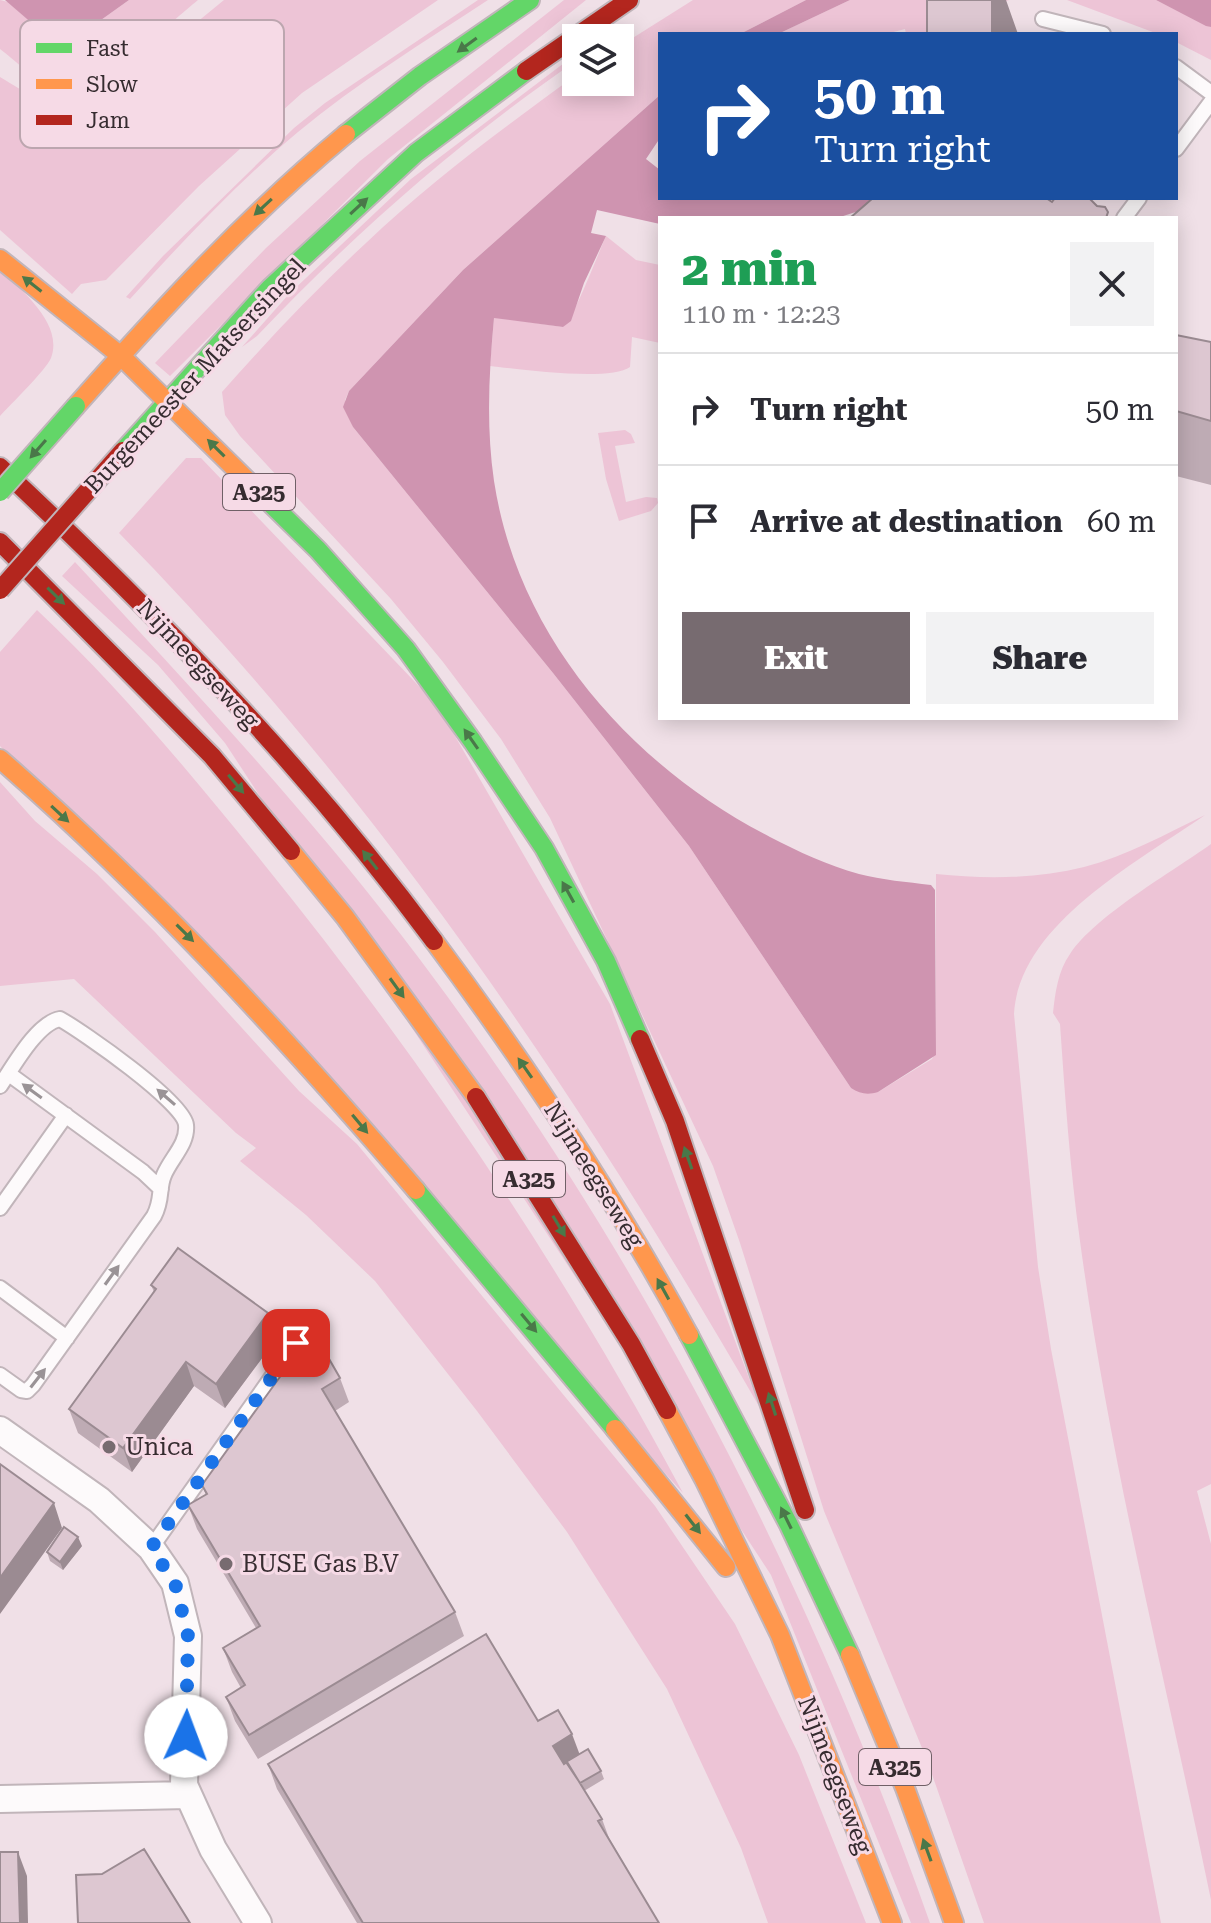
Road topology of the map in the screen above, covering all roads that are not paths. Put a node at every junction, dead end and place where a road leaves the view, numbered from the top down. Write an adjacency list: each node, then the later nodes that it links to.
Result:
1 (530, 0): 10 (main road, one-way to 10)
2 (629, 0): 11 (main road, Burgemeester Matsersingel, one-way to 2)
3 (1043, 19): 4 (lane)
4 (1095, 32)
5 (1178, 68): 6 (lane)
6 (1211, 93)
7 (1211, 102): 8 (lane)
8 (1178, 146)
9 (0, 259): 10 (main road, A325, one-way to 9)
10 (121, 356): 11 (main road, A325); 13 (main road, one-way to 13, bridge)
11 (168, 402): 15 (main road, Burgemeester Matsersingel, bridge); 27 (main road, A325, one-way to 11)
12 (0, 467): 27 (main road, Nijmeegseweg / A325, one-way to 12)
13 (0, 492)
14 (0, 542): 28 (main road, Nijmeegseweg / A325, one-way to 28)
15 (0, 590)
16 (0, 759): 28 (main road, A325, one-way to 28)
17 (4, 1080): 18 (lane, one-way to 17); 19 (lane, one-way to 17)
18 (66, 1115): 19 (lane); 20 (lane)
19 (161, 1189): 22 (lane, one-way to 19)
20 (0, 1208)
21 (0, 1288): 22 (lane)
22 (67, 1338): 24 (lane, one-way to 22)
23 (296, 1343): 26 (lane)
24 (0, 1375)
25 (0, 1430): 26 (street)
26 (151, 1548): 29 (street)
27 (832, 1613): 33 (main road, Nijmeegseweg / A325, one-way to 27)
28 (780, 1635): 32 (main road, Nijmeegseweg / A325)
29 (188, 1795): 30 (street); 31 (street)
30 (0, 1799)
31 (258, 1923)
32 (892, 1923)
33 (954, 1923)

